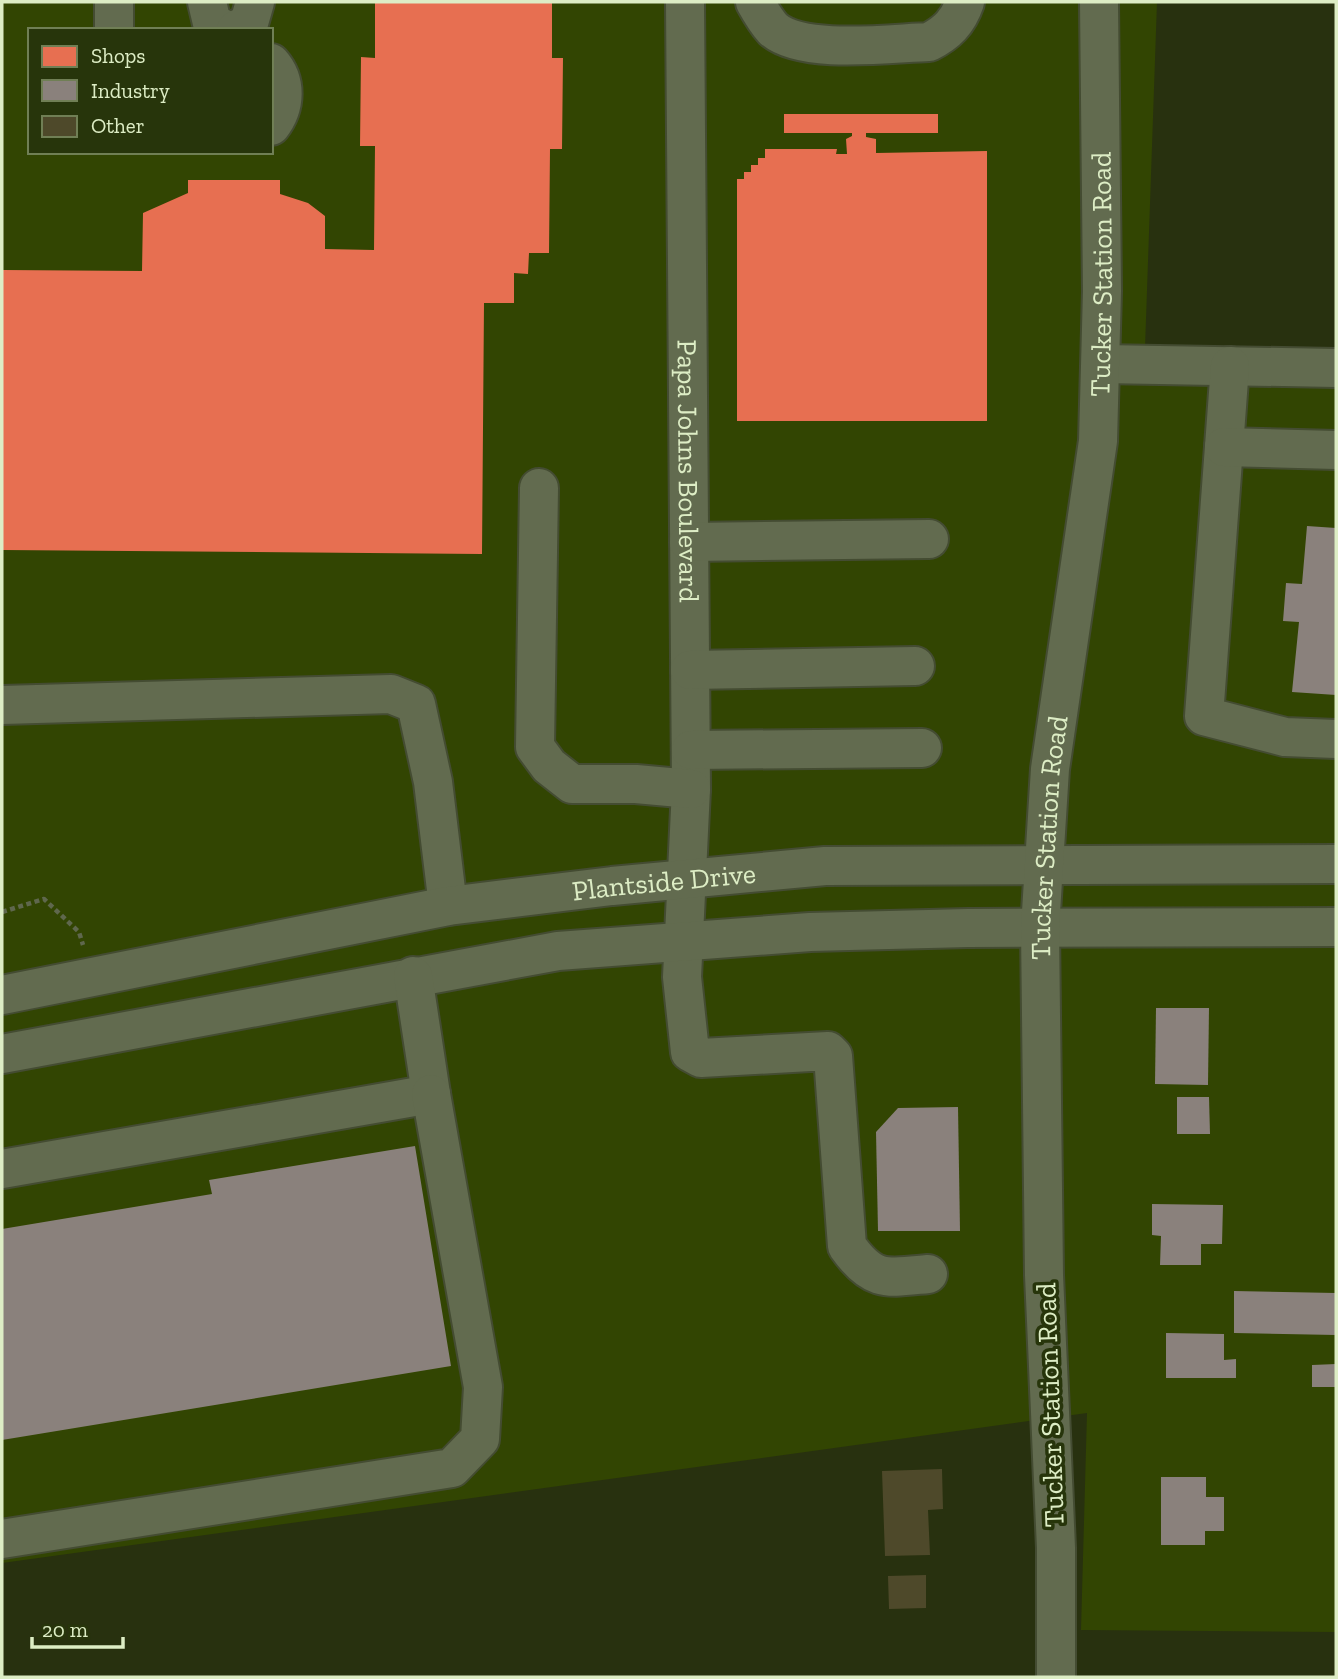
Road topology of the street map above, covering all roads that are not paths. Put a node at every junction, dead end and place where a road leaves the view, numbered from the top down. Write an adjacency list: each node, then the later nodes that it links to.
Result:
1 (114, 2): 8 (street)
2 (207, 2): 9 (street)
3 (256, 2): 10 (street)
4 (685, 2): 20 (street, Papa Johns Boulevard)
5 (755, 2): 6 (street)
6 (965, 2)
7 (1099, 2): 13 (street, Tucker Station Road)
8 (114, 28)
9 (222, 28)
10 (240, 28)
11 (273, 67): 12 (street)
12 (273, 122)
13 (1101, 364): 14 (street); 28 (street, Tucker Station Road)
14 (1230, 366): 15 (street); 16 (street)
15 (1336, 368)
16 (1224, 447): 17 (street); 24 (street)
17 (1336, 450)
18 (539, 488): 27 (street)
19 (929, 539): 20 (street)
20 (689, 542): 22 (street, Papa Johns Boulevard)
21 (915, 666): 22 (street)
22 (690, 670): 26 (street, Papa Johns Boulevard)
23 (2, 705): 31 (street)
24 (1336, 739)
25 (922, 748): 26 (street)
26 (691, 750): 27 (street, Papa Johns Boulevard)
27 (691, 789): 30 (street, Papa Johns Boulevard)
28 (1043, 863): 29 (street, Plantside Drive); 30 (street, Plantside Drive); 33 (street, Tucker Station Road)
29 (1336, 863)
30 (687, 879): 31 (street, Plantside Drive); 34 (street, Papa Johns Boulevard)
31 (447, 906): 35 (street, Plantside Drive)
32 (1336, 927): 33 (street, Plantside Drive)
33 (1040, 928): 34 (street, Plantside Drive); 44 (street, Tucker Station Road)
34 (683, 940): 36 (street, Plantside Drive); 42 (street, Papa Johns Boulevard)
35 (213, 953): 37 (street, Plantside Drive); 38 (street)
36 (413, 976): 38 (street, Plantside Drive); 40 (street)
37 (2, 995)
38 (226, 1012): 39 (street, Plantside Drive)
39 (2, 1054)
40 (432, 1094): 41 (street); 43 (street)
41 (2, 1169)
42 (928, 1274)
43 (2, 1539)
44 (1056, 1677)

